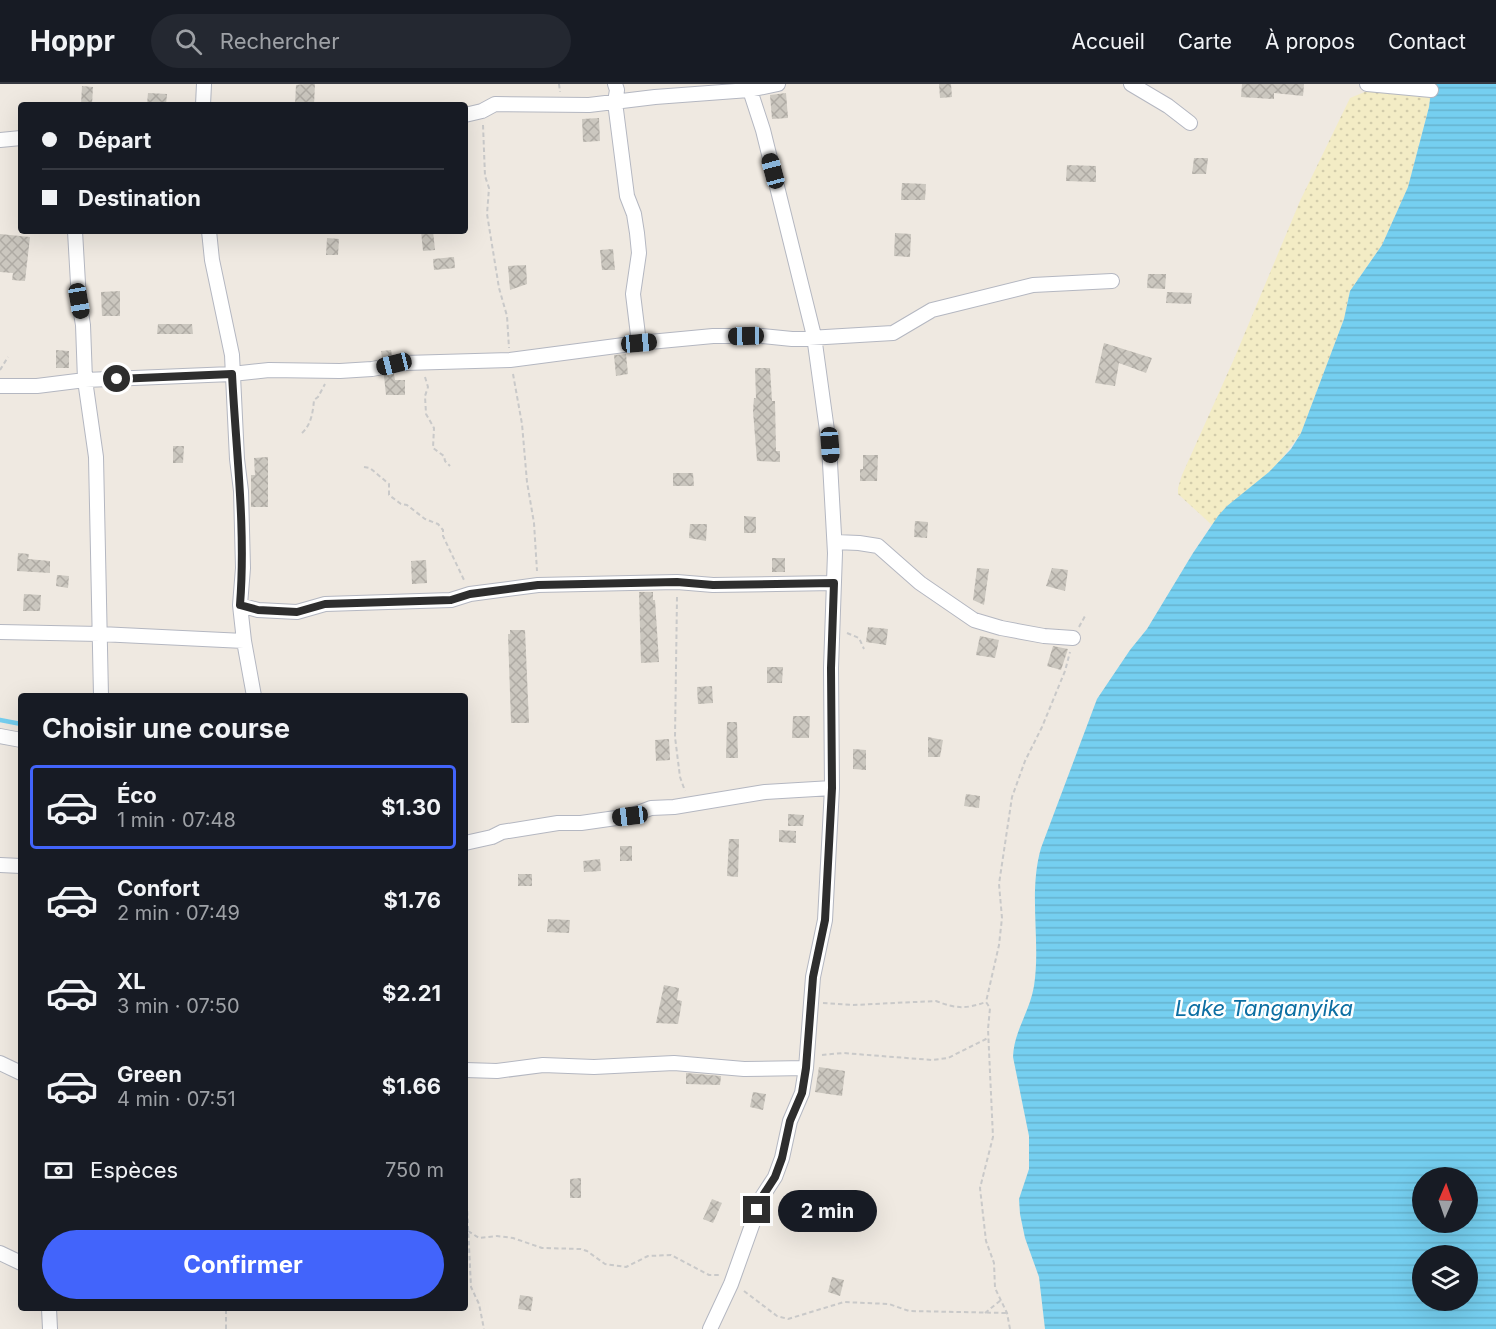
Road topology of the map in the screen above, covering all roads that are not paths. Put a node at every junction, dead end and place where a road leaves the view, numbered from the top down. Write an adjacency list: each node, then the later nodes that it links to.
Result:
1 (204, 84): 8 (street)
2 (615, 84): 9 (street)
3 (778, 84): 6 (street)
4 (1131, 84): 11 (street)
5 (1367, 84): 7 (street)
6 (749, 87): 9 (street); 17 (street)
7 (1431, 90)
8 (203, 102)
9 (615, 102): 10 (street); 18 (street)
10 (468, 115)
11 (1190, 123)
12 (18, 138): 13 (street)
13 (0, 140)
14 (75, 234): 20 (street)
15 (209, 234): 19 (street)
16 (1112, 281): 17 (street)
17 (814, 336): 18 (street); 22 (street)
18 (639, 343): 19 (street)
19 (232, 374): 20 (street); 24 (street)
20 (85, 380): 21 (street); 26 (street)
21 (0, 386)
22 (835, 542): 23 (street); 27 (street)
23 (834, 583): 24 (street); 33 (street)
24 (240, 605): 28 (street)
25 (0, 632): 26 (street)
26 (100, 634): 28 (street); 29 (street)
27 (1073, 638)
28 (244, 641): 30 (street)
29 (101, 693)
30 (253, 693)
31 (0, 736): 32 (street)
32 (18, 739)
33 (832, 788): 34 (street); 37 (street)
34 (468, 842)
35 (0, 865): 36 (street)
36 (18, 866)
37 (807, 1062): 39 (street); 45 (street)
38 (0, 1063): 40 (street)
39 (468, 1070)
40 (18, 1072)
41 (0, 1253): 42 (street)
42 (18, 1262)
43 (49, 1311): 44 (street)
44 (50, 1329)
45 (710, 1329)

